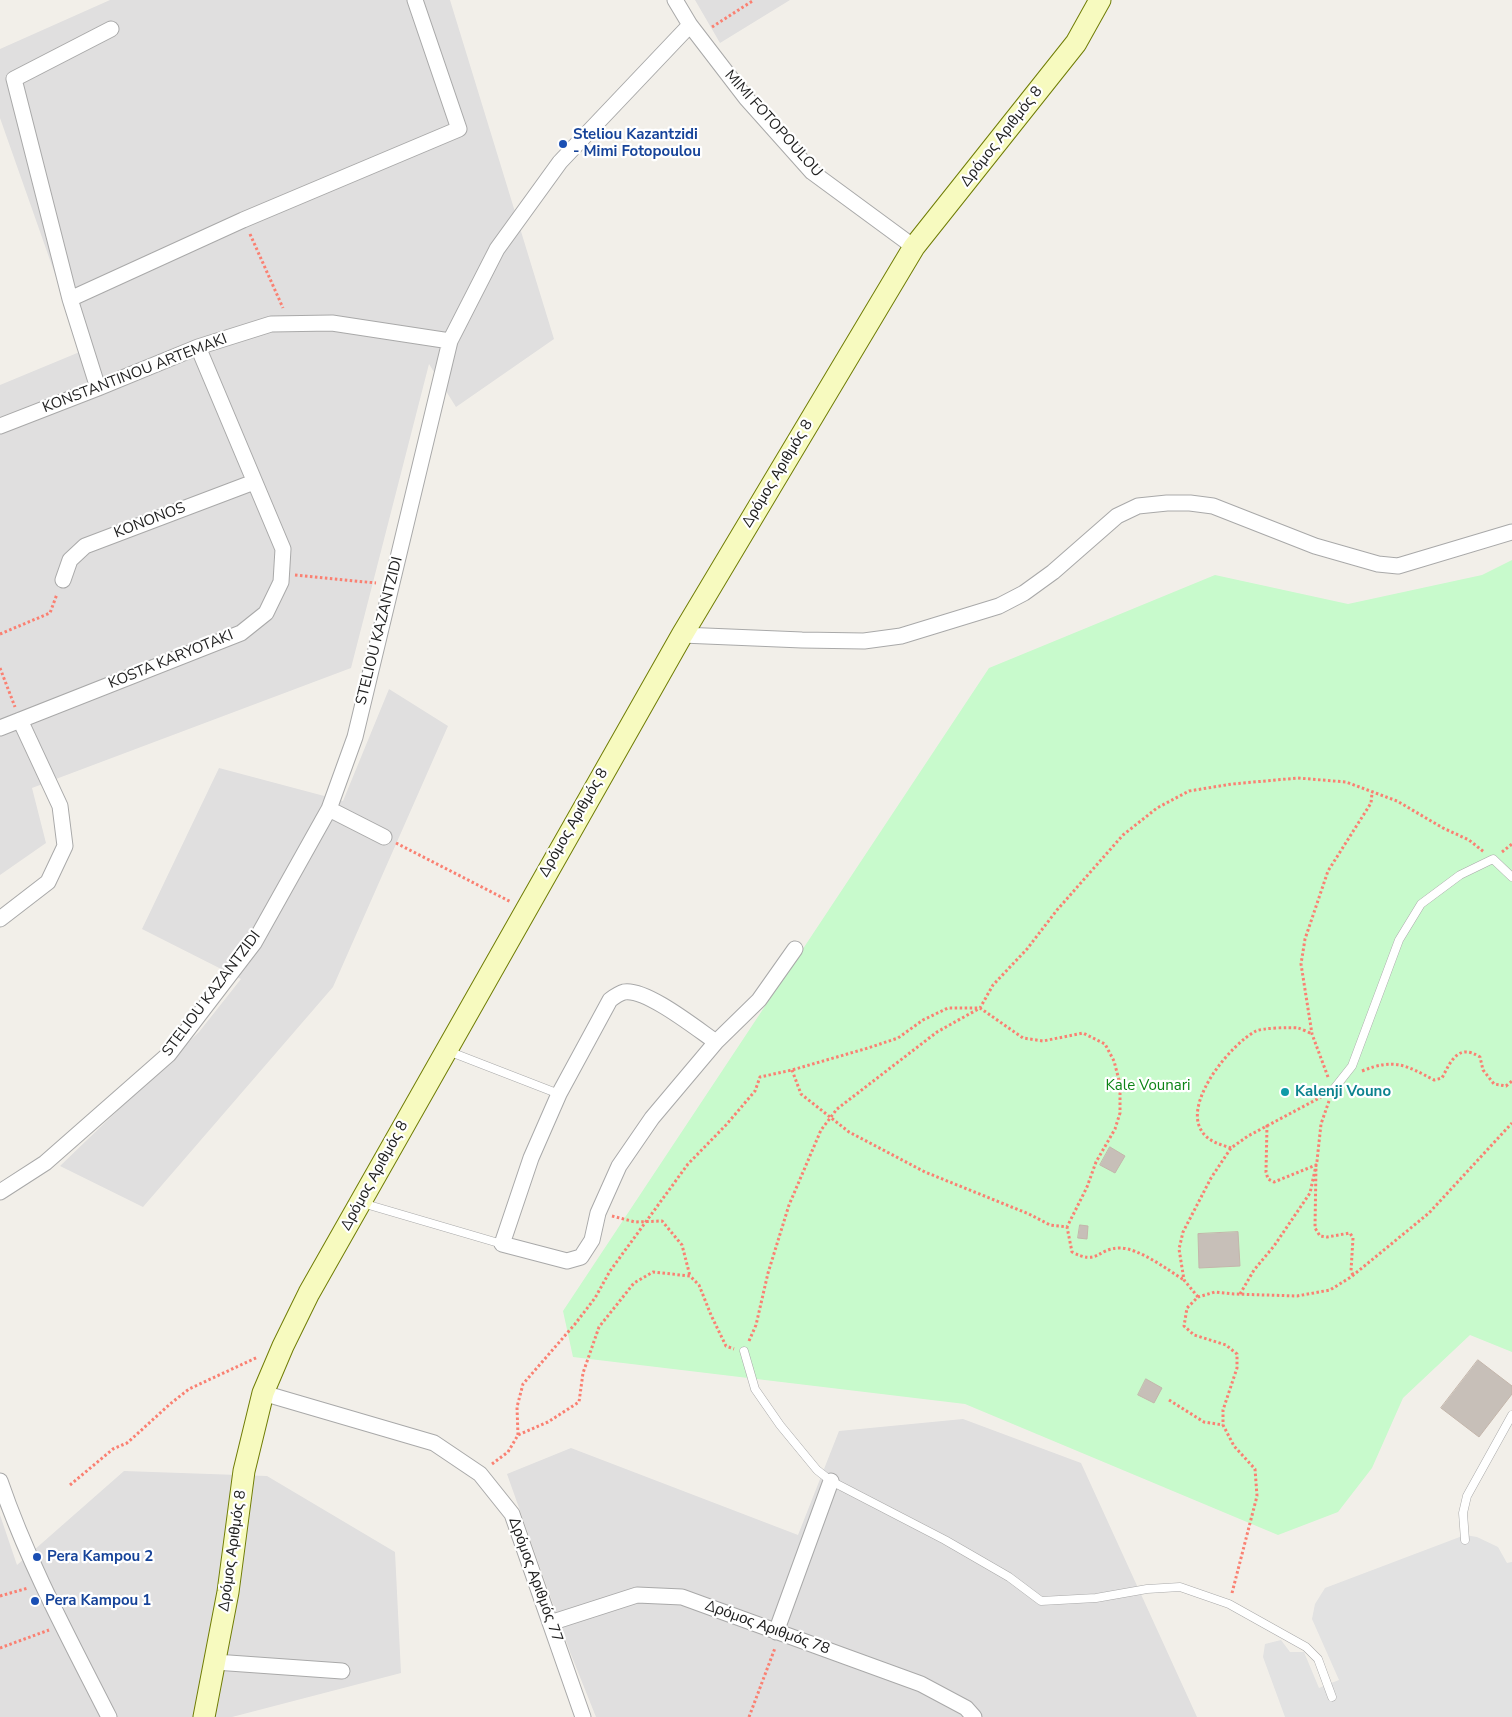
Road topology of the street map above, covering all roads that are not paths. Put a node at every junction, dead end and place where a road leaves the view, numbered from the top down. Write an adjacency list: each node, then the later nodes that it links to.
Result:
1 (415, 0): 7 (street)
2 (674, 0): 5 (street, MIMI FOTOPOULOU)
3 (1100, 0): 6 (street, Δρόμος Αριθμός 8)
4 (111, 30): 7 (street)
5 (694, 30): 6 (street, MIMI FOTOPOULOU); 8 (street, STELIOU KAZANTZIDI)
6 (914, 247): 15 (street, Δρόμος Αριθμός 8)
7 (70, 299): 10 (street)
8 (450, 341): 9 (street, KONSTANTINOU ARTEMAKI); 18 (street, STELIOU KAZANTZIDI)
9 (198, 347): 10 (street, KONSTANTINOU ARTEMAKI); 12 (street, KOSTA KARYOTAKI)
10 (98, 388): 11 (street, KONSTANTINOU ARTEMAKI)
11 (0, 426)
12 (254, 482): 14 (street, KONONOS); 16 (street, KOSTA KARYOTAKI)
13 (1512, 532): 15 (street)
14 (63, 580)
15 (682, 635): 24 (street, Δρόμος Αριθμός 8)
16 (20, 720): 17 (street, KOSTA KARYOTAKI); 21 (street)
17 (0, 728)
18 (329, 809): 19 (street); 27 (street, STELIOU KAZANTZIDI)
19 (384, 837)
20 (1512, 877): 25 (lane)
21 (0, 918)
22 (795, 949): 23 (street)
23 (716, 1042): 26 (street); 29 (street)
24 (446, 1050): 26 (lane); 28 (street, Δρόμος Αριθμός 8)
25 (1333, 1090)
26 (559, 1094): 29 (street)
27 (0, 1192)
28 (360, 1203): 29 (lane); 31 (street, Δρόμος Αριθμός 8)
29 (502, 1244)
30 (744, 1351): 34 (lane)
31 (263, 1393): 36 (street, Δρόμος Αριθμός 77); 38 (street, Δρόμος Αριθμός 8)
32 (1512, 1415): 35 (lane)
33 (0, 1481): 41 (street)
34 (831, 1481): 37 (street); 40 (lane)
35 (1465, 1540)
36 (550, 1623): 37 (street, Δρόμος Αριθμός 78); 43 (street, Δρόμος Αριθμός 77)
37 (778, 1632): 44 (street, Δρόμος Αριθμός 78)
38 (215, 1662): 39 (street); 42 (street, Δρόμος Αριθμός 8)
39 (342, 1671)
40 (1332, 1698)
41 (109, 1717)
42 (204, 1717)
43 (583, 1717)
44 (974, 1717)

